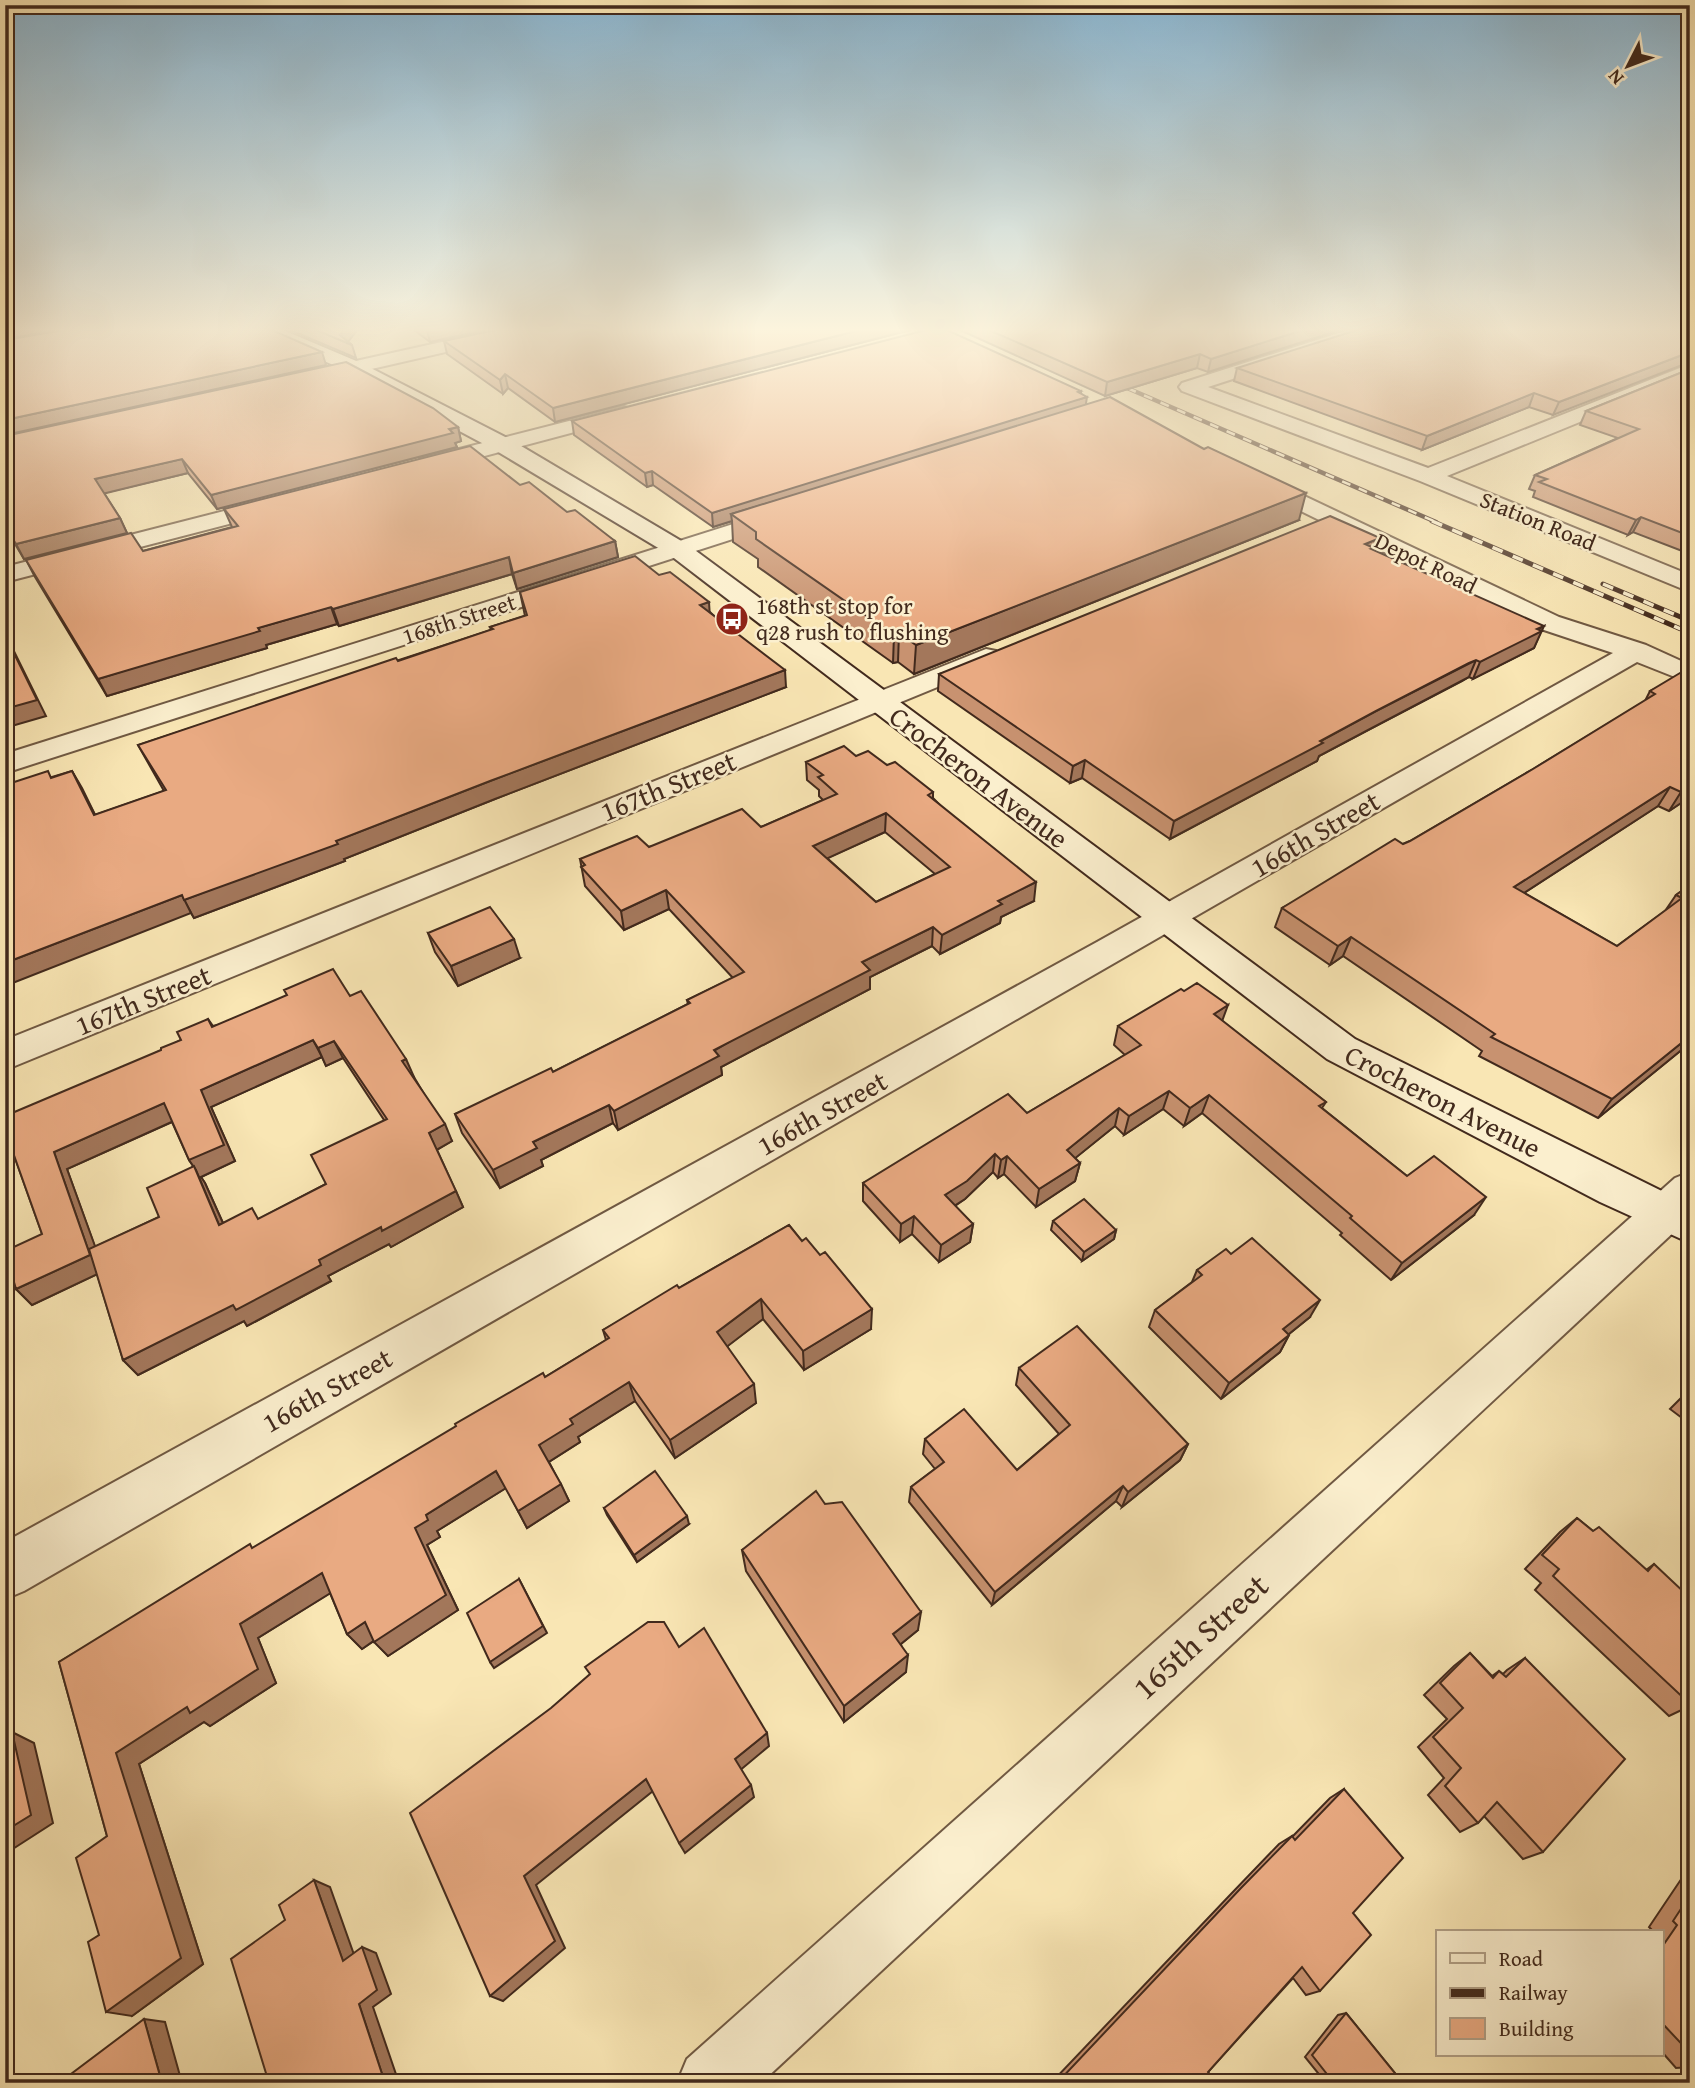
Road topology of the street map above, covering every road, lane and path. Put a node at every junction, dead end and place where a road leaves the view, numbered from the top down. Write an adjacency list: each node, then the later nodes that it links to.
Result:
1 (469, 427): 5 (street, Crocheron Avenue)
2 (570, 427): 5 (street)
3 (1298, 427): 8 (street, Station Road)
4 (1548, 427): 8 (street)
5 (503, 445): 7 (street); 13 (street, Crocheron Avenue)
6 (1235, 470): 11 (street, Depot Road)
7 (404, 471)
8 (1428, 476): 15 (street, Station Road)
9 (298, 499): 14 (street)
10 (807, 508): 13 (street, 168th Street)
11 (1332, 518): 12 (street); 17 (street, Depot Road)
12 (1297, 530)
13 (679, 550): 19 (street, Crocheron Avenue); 20 (street, 168th Street)
14 (5, 575)
15 (1690, 584)
16 (1005, 649): 19 (street, 167th Street)
17 (1636, 651): 18 (street, Depot Road); 21 (street, 166th Street)
18 (1690, 675)
19 (878, 701): 21 (street, Crocheron Avenue); 22 (street, 167th Street)
20 (5, 764)
21 (1166, 918): 23 (street, Crocheron Avenue); 24 (street, 166th Street)
22 (5, 1056)
23 (1681, 1210): 25 (street, 165th Street)
24 (5, 1572)
25 (711, 2083)

